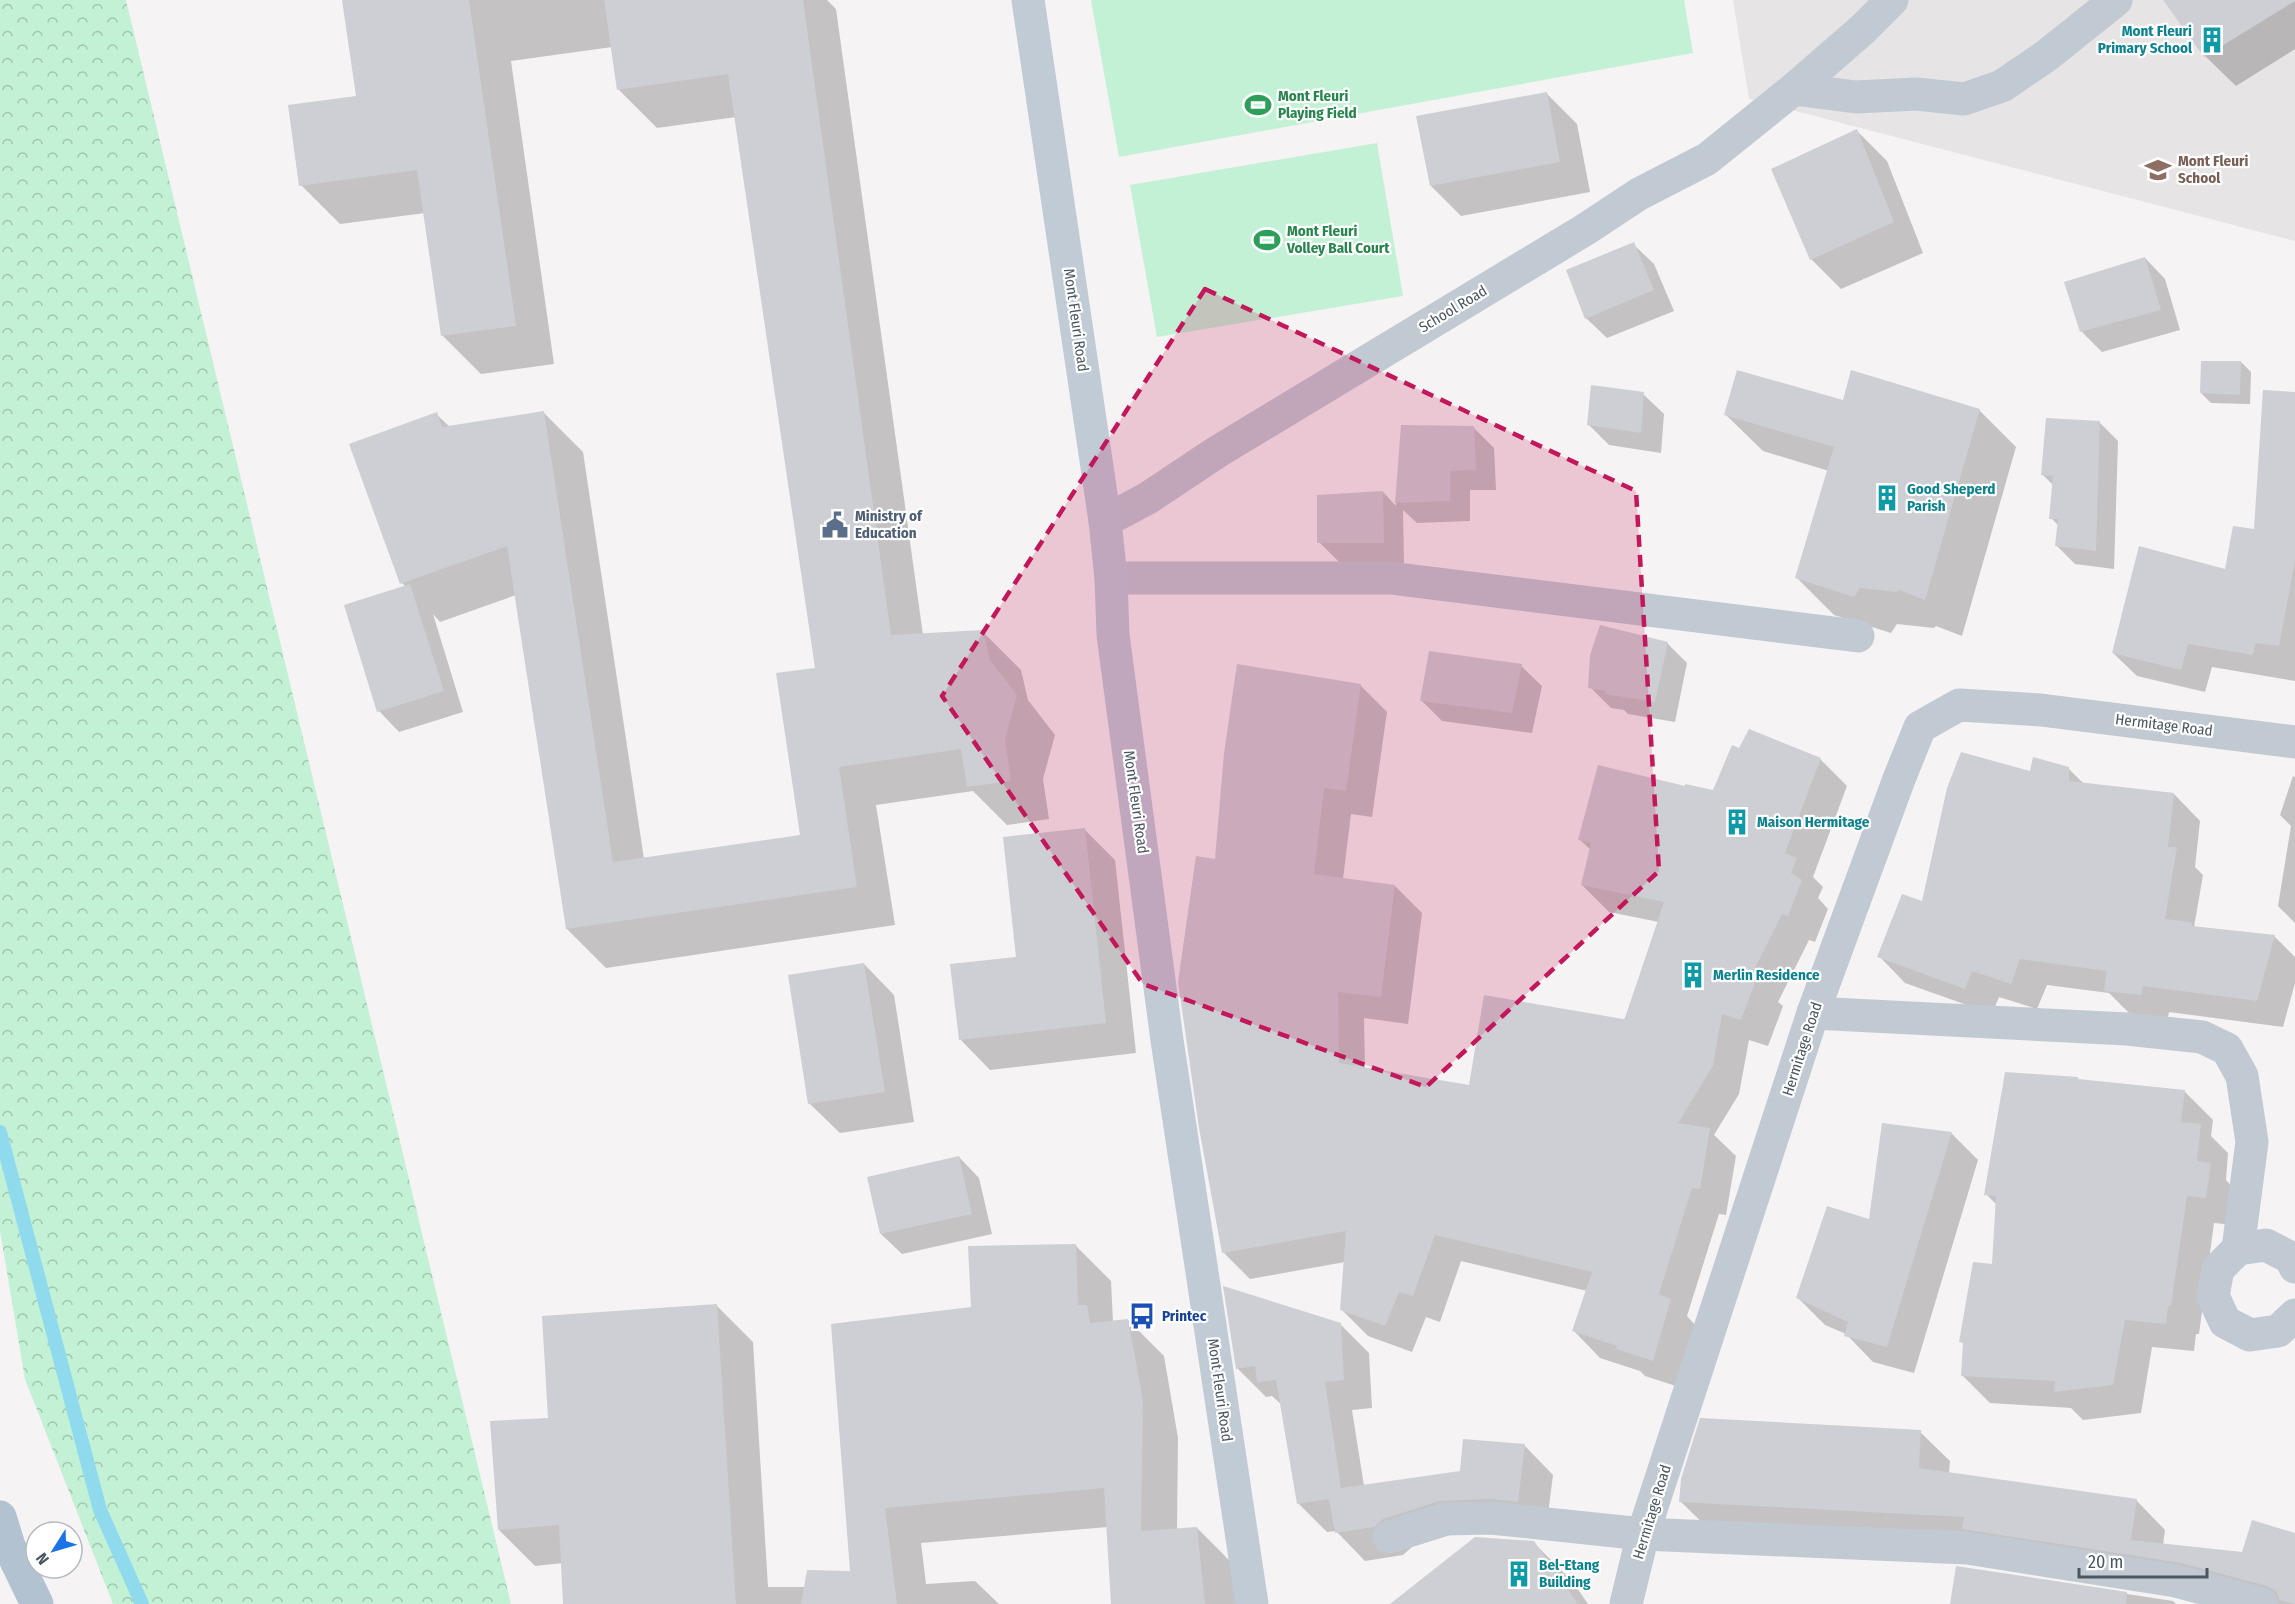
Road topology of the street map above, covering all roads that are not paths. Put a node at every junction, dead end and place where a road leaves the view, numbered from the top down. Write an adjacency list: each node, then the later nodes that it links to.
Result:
1 (1028, 0): 5 (main road, Mont Fleuri Road)
2 (1892, 0): 4 (street, School Road)
3 (2115, 0): 4 (street)
4 (1794, 89): 5 (street, School Road)
5 (1105, 520): 6 (main road, Mont Fleuri Road)
6 (1111, 578): 7 (street); 17 (main road, Mont Fleuri Road)
7 (1858, 636)
8 (2295, 741): 9 (street, Hermitage Road)
9 (1814, 1014): 10 (street); 14 (street, Hermitage Road)
10 (2238, 1249): 11 (street); 12 (street)
11 (2295, 1267)
12 (2295, 1315)
13 (0, 1517): 16 (main road)
14 (1643, 1534): 15 (street); 18 (street, Hermitage Road); 19 (street)
15 (1389, 1537)
16 (37, 1604)
17 (1252, 1604)
18 (1626, 1604)
19 (2262, 1604)

